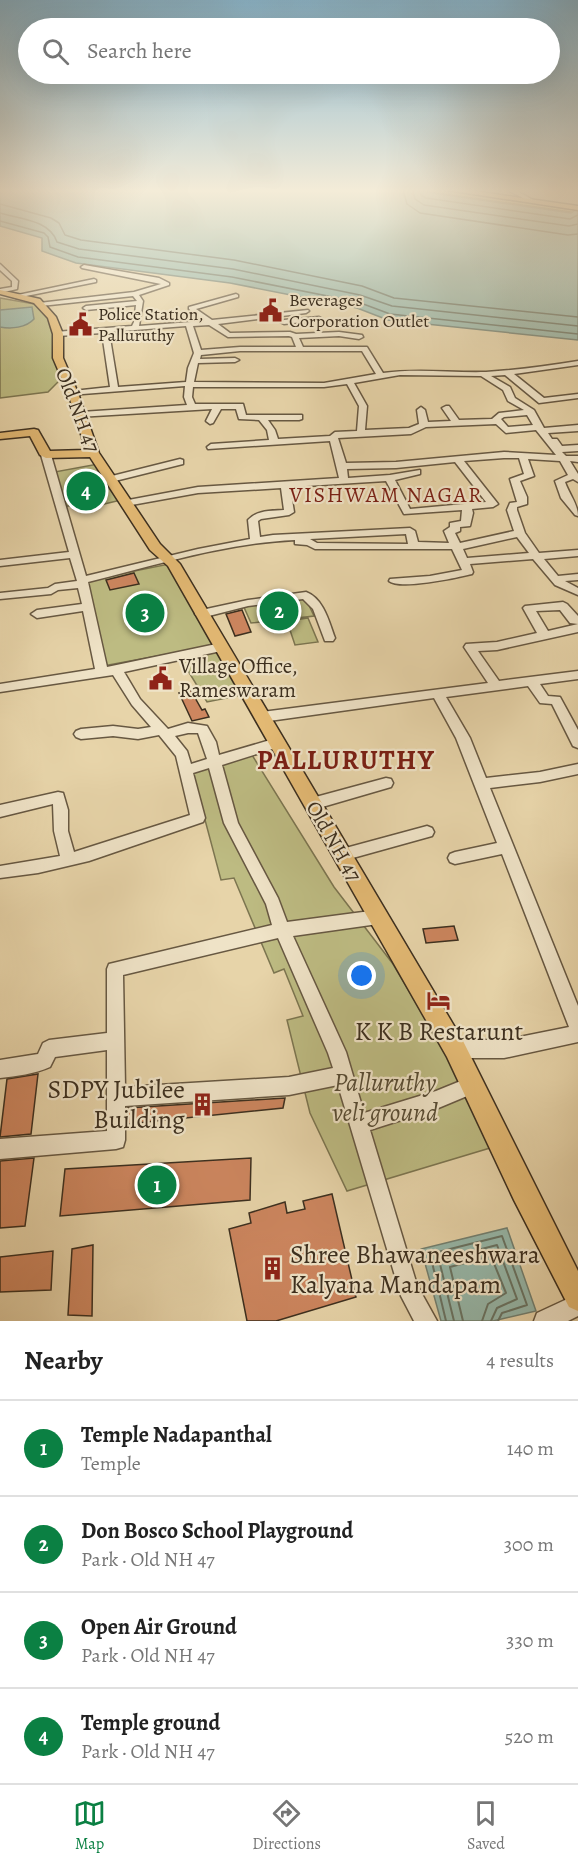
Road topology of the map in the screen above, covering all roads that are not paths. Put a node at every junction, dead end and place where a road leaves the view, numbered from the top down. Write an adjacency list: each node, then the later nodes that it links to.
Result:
1 (0, 266): 4 (street)
2 (84, 267): 5 (street)
3 (94, 281): 6 (street)
4 (0, 292): 6 (main road)
5 (135, 294): 8 (street); 9 (street)
6 (16, 296): 9 (main road)
7 (236, 296): 14 (street)
8 (140, 303): 10 (street); 16 (street)
9 (41, 304): 18 (main road, Old NH 47)
10 (86, 308)
11 (306, 311): 12 (street)
12 (256, 319): 13 (street); 14 (street)
13 (319, 320)
14 (209, 323): 15 (street); 19 (street)
15 (189, 324): 16 (street); 24 (street)
16 (134, 328): 17 (street)
17 (105, 330): 18 (street); 32 (street)
18 (58, 334): 33 (main road, Old NH 47)
19 (232, 335): 20 (street); 23 (street)
20 (296, 336): 21 (street); 22 (street)
21 (359, 337)
22 (300, 348): 23 (street); 29 (street)
23 (237, 349): 24 (street)
24 (197, 357): 25 (street); 31 (street)
25 (235, 360)
26 (578, 363): 27 (street)
27 (507, 373): 28 (street); 34 (street)
28 (483, 374): 29 (street); 39 (street)
29 (381, 376): 30 (street)
30 (350, 382): 31 (street); 49 (street)
31 (192, 384): 32 (street); 36 (street)
32 (114, 388): 33 (street)
33 (74, 393): 40 (main road, Old NH 47)
34 (578, 396)
35 (218, 406): 36 (street); 42 (street); 43 (street)
36 (192, 407): 40 (street)
37 (446, 408): 45 (street)
38 (421, 410): 46 (street)
39 (531, 412): 44 (street); 48 (street)
40 (81, 415): 55 (main road, Old NH 47)
41 (299, 417): 42 (street)
42 (262, 418): 52 (street)
43 (210, 421)
44 (496, 421): 45 (street); 48 (street)
45 (457, 424): 46 (street)
46 (424, 425): 49 (street)
47 (578, 428): 48 (street)
48 (542, 429): 54 (street); 58 (street)
49 (361, 432): 51 (street)
50 (0, 436): 56 (main road)
51 (334, 438): 52 (street); 63 (street)
52 (274, 442): 53 (street)
53 (211, 447)
54 (578, 448)
55 (93, 453): 56 (main road); 67 (main road, Old NH 47)
56 (46, 455): 79 (street)
57 (522, 456): 58 (street); 59 (street); 73 (street)
58 (563, 458): 60 (street); 66 (street)
59 (457, 459): 62 (street); 71 (street)
60 (578, 459)
61 (180, 462): 67 (street)
62 (396, 465): 63 (street); 65 (street)
63 (342, 466): 68 (street)
64 (417, 472): 65 (street)
65 (395, 477): 68 (street); 71 (street)
66 (576, 478): 72 (street)
67 (111, 479): 70 (main road, Old NH 47)
68 (344, 481): 69 (street)
69 (285, 484): 70 (street); 75 (street)
70 (126, 503): 81 (main road, Old NH 47)
71 (466, 507): 77 (street)
72 (578, 513)
73 (520, 533): 77 (street); 80 (street)
74 (273, 538): 75 (street); 76 (street); 76 (street)
75 (256, 542): 81 (street)
76 (414, 545): 77 (street)
77 (456, 546): 82 (street)
78 (578, 552): 80 (street)
79 (75, 554): 83 (street); 87 (street)
80 (536, 556): 82 (street); 85 (street)
81 (167, 560): 87 (street); 92 (main road, Old NH 47)
82 (463, 561): 86 (street)
83 (0, 563)
84 (578, 577): 85 (street)
85 (556, 579): 88 (street)
86 (394, 581)
87 (82, 582): 89 (street); 90 (street)
88 (578, 592)
89 (0, 596)
90 (88, 606): 91 (street); 98 (street)
91 (38, 614)
92 (201, 614): 96 (street); 97 (main road, Old NH 47)
93 (578, 620): 95 (street)
94 (578, 628): 95 (street)
95 (544, 635): 101 (street)
96 (329, 638)
97 (221, 647): 98 (street); 104 (main road, Old NH 47)
98 (109, 672): 102 (street); 105 (street)
99 (578, 675): 100 (street)
100 (531, 681): 101 (street); 108 (street)
101 (496, 686): 103 (street)
102 (0, 688)
103 (438, 694): 104 (street); 113 (street)
104 (262, 717): 107 (main road, Old NH 47)
105 (164, 732): 106 (street); 109 (street); 111 (street)
106 (81, 734)
107 (277, 743): 109 (street); 114 (main road, Old NH 47)
108 (578, 743)
109 (214, 761): 111 (street); 123 (street)
110 (578, 769): 113 (street)
111 (187, 770): 120 (street)
112 (386, 783): 114 (street)
113 (480, 784): 117 (street)
114 (312, 804): 118 (main road, Old NH 47)
115 (0, 811): 120 (street)
116 (427, 832): 118 (street)
117 (505, 847): 119 (street); 124 (street)
118 (342, 855): 122 (main road, Old NH 47)
119 (455, 858)
120 (68, 859): 121 (street)
121 (0, 872)
122 (378, 917): 123 (street); 127 (main road, Old NH 47)
123 (282, 930): 126 (street); 129 (street)
124 (578, 1027)
125 (578, 1034): 127 (street)
126 (115, 1039): 128 (street); 131 (street)
127 (455, 1049): 130 (main road, Old NH 47)
128 (0, 1069)
129 (344, 1075): 131 (street); 132 (street)
130 (473, 1085): 132 (street); 134 (main road, Old NH 47)
131 (116, 1097): 133 (street)
132 (358, 1124): 136 (street)
133 (0, 1149)
134 (578, 1298)
135 (578, 1305): 137 (street)
136 (426, 1321)
137 (545, 1321)

